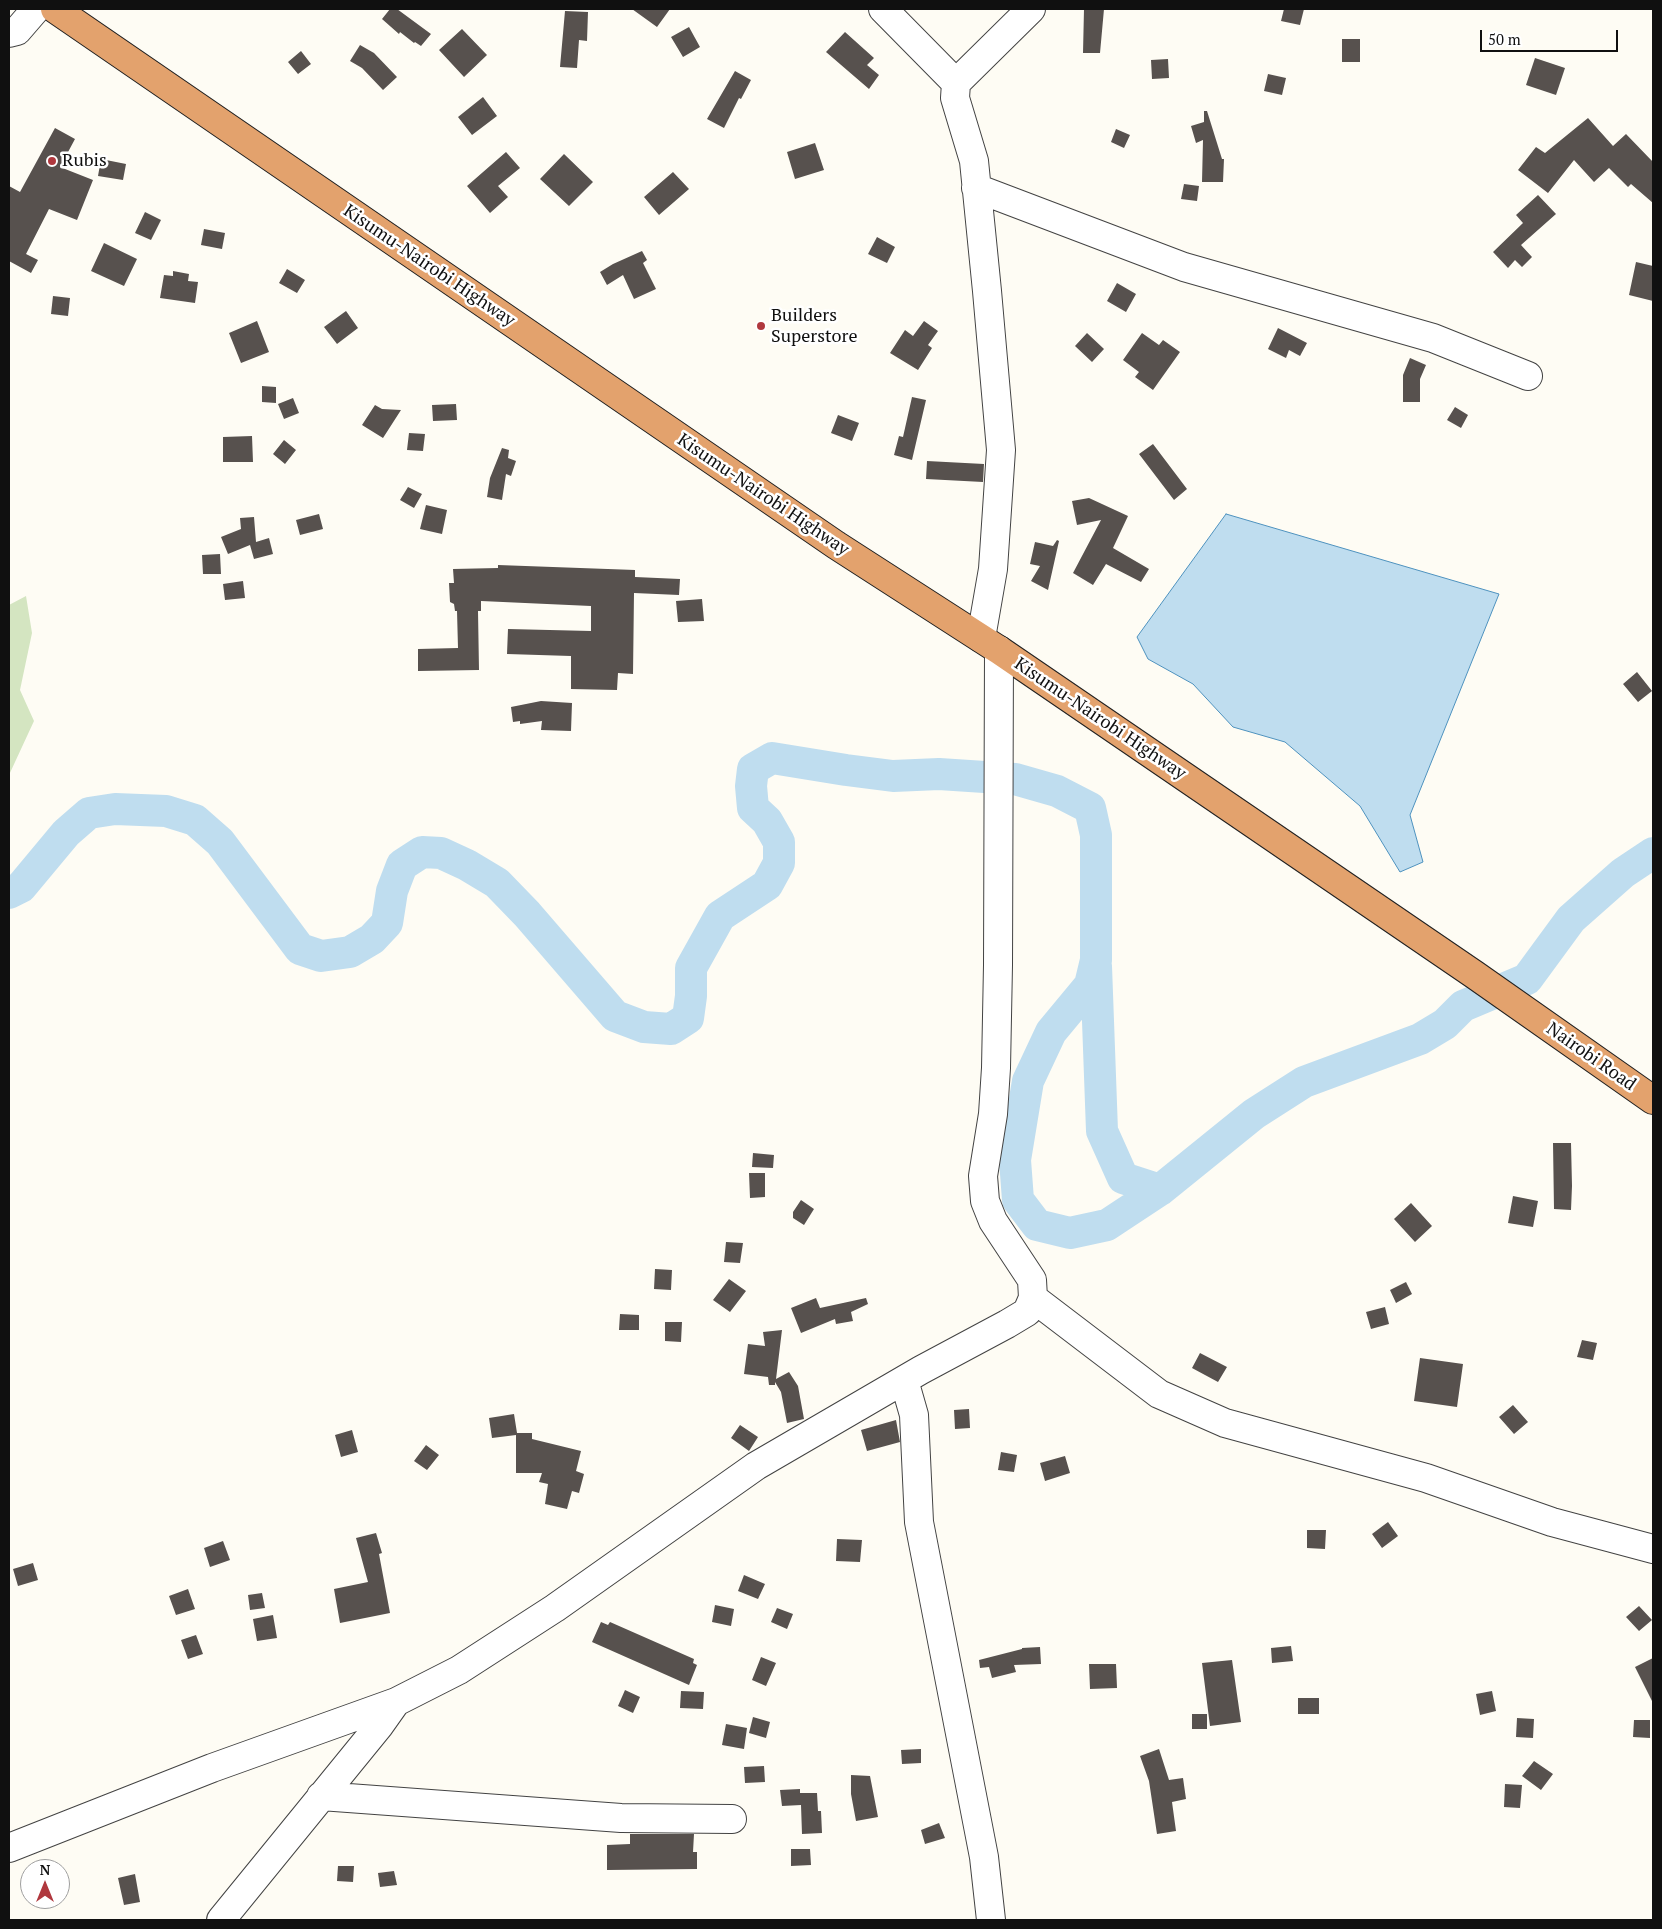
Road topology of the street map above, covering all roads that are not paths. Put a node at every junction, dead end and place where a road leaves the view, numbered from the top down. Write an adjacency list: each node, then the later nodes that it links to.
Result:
1 (36, 9): 5 (street)
2 (55, 9): 9 (highway, Kisumu-Nairobi Highway)
3 (883, 9): 6 (street)
4 (1031, 9): 6 (street)
5 (9, 33)
6 (956, 83): 7 (street)
7 (976, 188): 8 (street); 9 (street)
8 (1528, 376)
9 (990, 644): 10 (highway, Kisumu-Nairobi Highway); 12 (street)
10 (1528, 1013): 11 (highway, Nairobi Road)
11 (1653, 1100)
12 (1033, 1298): 14 (street); 15 (street)
13 (906, 1387): 20 (street)
14 (1653, 1549)
15 (396, 1702): 16 (street); 18 (street)
16 (321, 1796): 17 (street); 19 (street)
17 (732, 1818)
18 (9, 1848)
19 (221, 1920)
20 (991, 1920)

